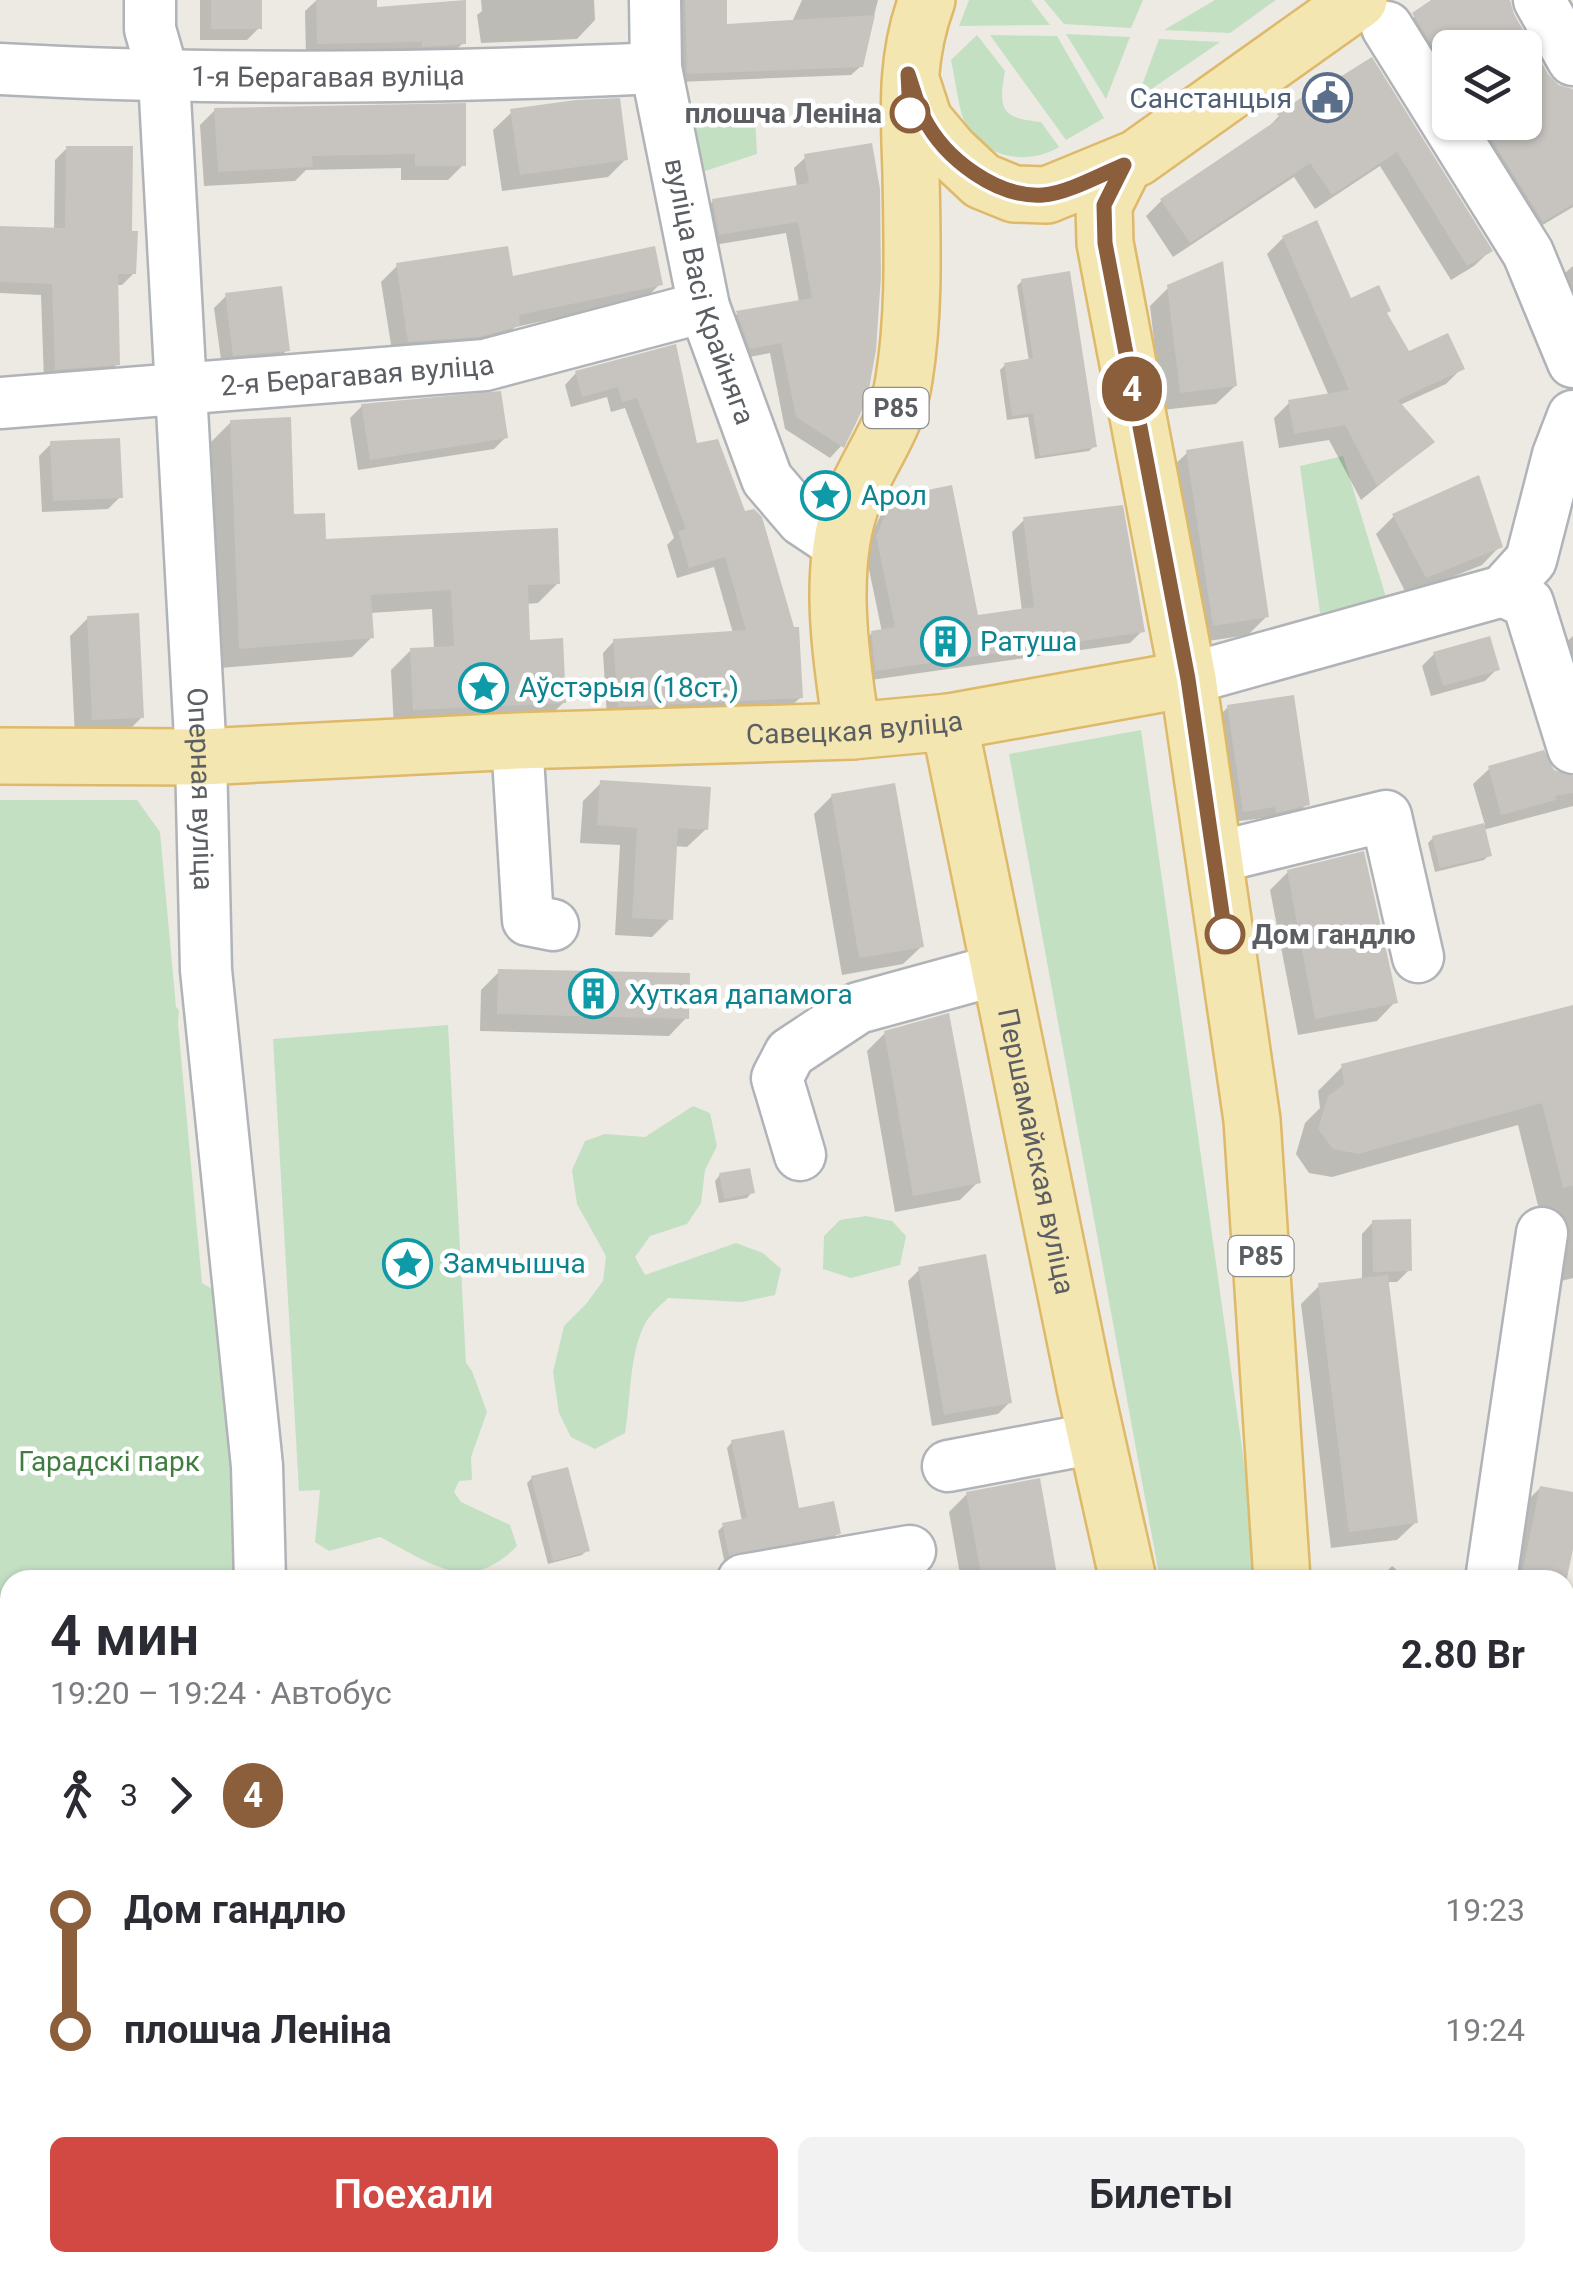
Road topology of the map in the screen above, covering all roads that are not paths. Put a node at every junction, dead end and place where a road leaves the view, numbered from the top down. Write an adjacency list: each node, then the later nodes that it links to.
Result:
1 (150, 0): 10 (street, Оперная вуліца)
2 (656, 0): 7 (street, вуліца Васі Крайняга)
3 (927, 0): 9 (main road, Р85)
4 (1539, 0): 6 (street)
5 (1373, 14): 11 (main road); 13 (street)
6 (1573, 60)
7 (656, 68): 10 (street, 1-я Берагавая вуліца); 12 (street, вуліца Васі Крайняга)
8 (0, 69): 10 (street, 1-я Берагавая вуліца)
9 (908, 74): 11 (main road); 17 (main road, Р85)
10 (164, 78): 14 (street, Оперная вуліца)
11 (1124, 165): 19 (main road, Р85)
12 (704, 307): 14 (street, 2-я Берагавая вуліца); 17 (street, вуліца Васі Крайняга)
13 (1573, 362)
14 (180, 390): 15 (street, 2-я Берагавая вуліца); 25 (street, Оперная вуліца)
15 (0, 402)
16 (1573, 416): 18 (street)
17 (842, 546): 21 (main road, Р85)
18 (1503, 591): 19 (street, Савецкая вуліца); 23 (street)
19 (1188, 679): 20 (main road, Савецкая вуліца); 26 (main road, Р85)
20 (949, 722): 21 (main road, Савецкая вуліца); 29 (main road, Першамайская вуліца)
21 (852, 731): 22 (main road, Савецкая вуліца)
22 (517, 741): 25 (main road, Савецкая вуліца); 27 (street)
23 (1573, 748)
24 (0, 756): 25 (main road, Савецкая вуліца)
25 (201, 757): 35 (street, Оперная вуліца)
26 (1214, 858): 28 (street); 38 (main road, Р85)
27 (553, 925)
28 (1418, 957)
29 (1000, 969): 30 (street); 32 (main road, Першамайская вуліца)
30 (800, 1155)
31 (1542, 1233): 39 (street)
32 (1096, 1438): 33 (street); 37 (main road, Першамайская вуліца)
33 (948, 1466)
34 (910, 1551): 36 (street)
35 (260, 1570)
36 (800, 1570)
37 (1126, 1570)
38 (1281, 1570)
39 (1492, 1570)

